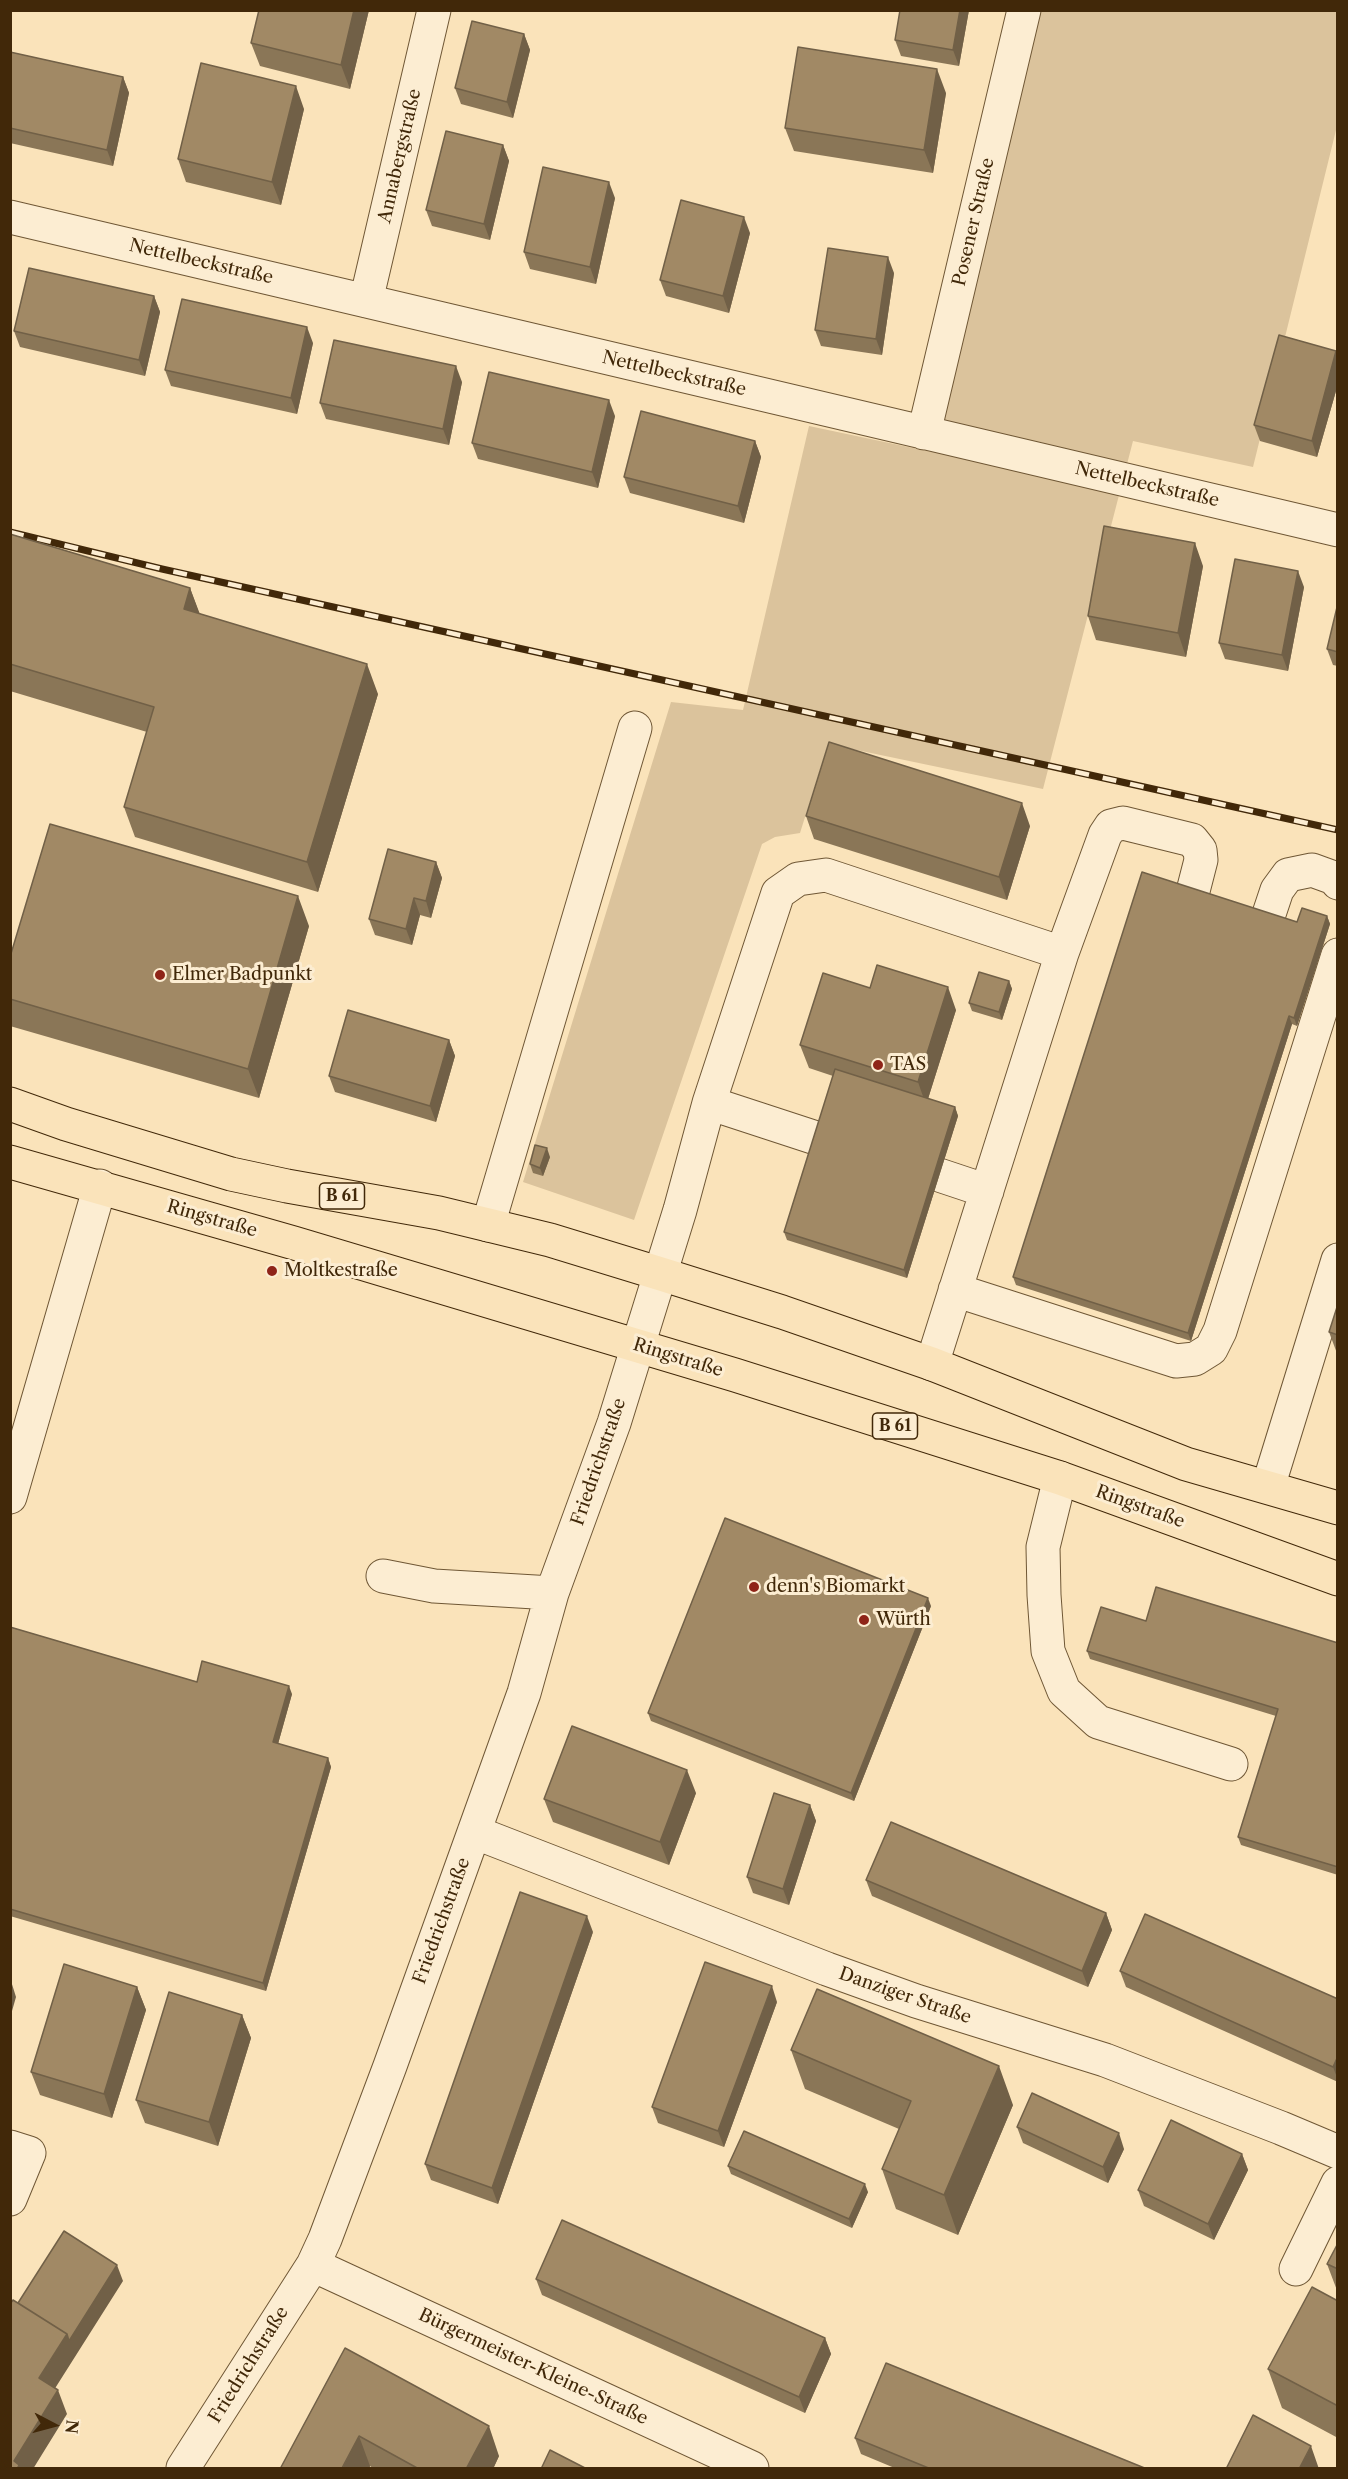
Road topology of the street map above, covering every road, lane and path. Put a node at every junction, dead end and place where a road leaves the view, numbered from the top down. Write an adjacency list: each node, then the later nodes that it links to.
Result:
1 (434, 10): 4 (street, Annabergstraße)
2 (1024, 10): 5 (street, Posener Straße)
3 (10, 217): 4 (street, Nettelbeckstraße)
4 (366, 301): 5 (street, Nettelbeckstraße)
5 (924, 433): 6 (street, Nettelbeckstraße)
6 (1338, 530)
7 (635, 728): 20 (street)
8 (1338, 883): 10 (street)
9 (1192, 895): 11 (street)
10 (1267, 920)
11 (1062, 953): 13 (street, Friedrichstraße); 19 (street)
12 (1338, 955): 23 (street)
13 (709, 1103): 15 (street); 22 (street, Friedrichstraße)
14 (10, 1104): 20 (main road, B 61)
15 (819, 1139)
16 (10, 1162): 18 (main road, Ringstraße / B 61)
17 (939, 1175): 19 (street)
18 (100, 1186): 24 (main road, Ringstraße / B 61); 28 (street)
19 (987, 1191): 23 (street)
20 (488, 1225): 22 (main road, B 61)
21 (1338, 1260): 27 (street)
22 (661, 1274): 24 (street, Friedrichstraße); 25 (main road, B 61)
23 (955, 1290): 25 (street)
24 (638, 1345): 26 (main road, Ringstraße / B 61); 32 (street, Friedrichstraße)
25 (932, 1364): 27 (main road, B 61)
26 (1060, 1478): 31 (main road, Ringstraße / B 61); 33 (street)
27 (1268, 1487): 29 (main road, B 61)
28 (10, 1497)
29 (1338, 1508)
30 (383, 1576): 32 (street)
31 (1338, 1579)
32 (552, 1593): 34 (street, Friedrichstraße)
33 (1231, 1764)
34 (474, 1832): 36 (street, Danziger Straße); 39 (street, Friedrichstraße)
35 (20, 2150): 38 (street)
36 (1338, 2152)
37 (1338, 2183): 40 (street)
38 (10, 2199)
39 (313, 2265): 41 (street, Friedrichstraße); 42 (street, Bürgermeister-Kleine-Straße)
40 (1296, 2269)
41 (183, 2469)
42 (752, 2469)

